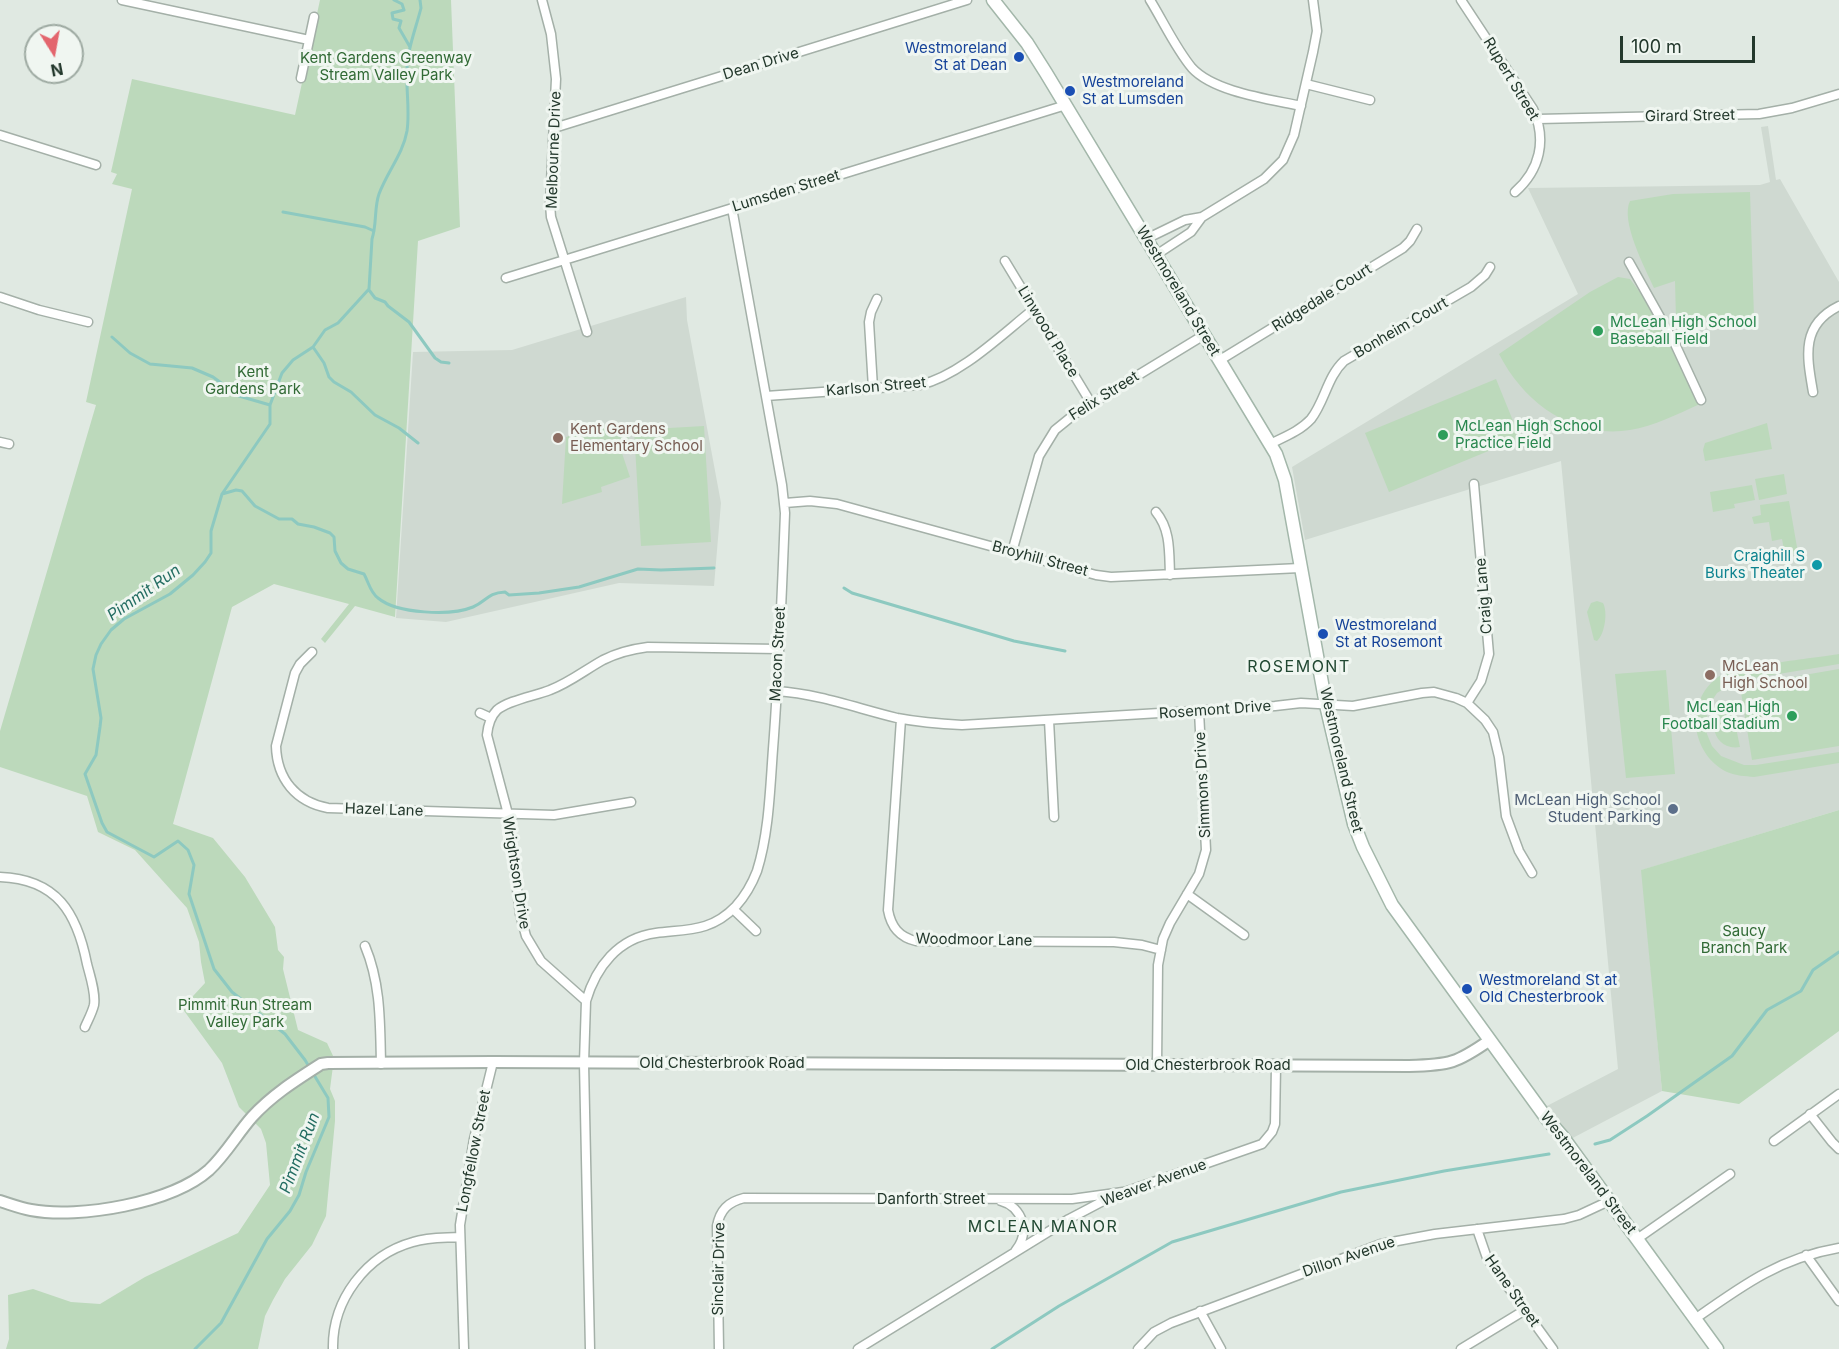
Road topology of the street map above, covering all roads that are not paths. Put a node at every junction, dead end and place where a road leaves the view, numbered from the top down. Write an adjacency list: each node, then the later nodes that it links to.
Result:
1 (122, 0): 9 (street)
2 (542, 0): 17 (street, Melbourne Drive)
3 (967, 0): 17 (street, Dean Drive)
4 (993, 0): 14 (main road, Westmoreland Street)
5 (1150, 0): 15 (street)
6 (1313, 0): 11 (street)
7 (1461, 0): 16 (street, Rupert Street)
8 (314, 17): 9 (street)
9 (309, 40): 10 (street)
10 (301, 78)
11 (1306, 84): 13 (street); 15 (street)
12 (1839, 94): 16 (street, Girard Street)
13 (1370, 99)
14 (1066, 105): 21 (street, Lumsden Street); 24 (main road, Westmoreland Street)
15 (1301, 106): 22 (street)
16 (1538, 119): 20 (street, Rupert Street)
17 (554, 128): 26 (street, Melbourne Drive)
18 (0, 135): 19 (street)
19 (96, 165)
20 (1515, 192)
21 (732, 208): 26 (street, Lumsden Street); 41 (street, Macon Street)
22 (1202, 217): 24 (street); 25 (street)
23 (1417, 229): 38 (street, Ridgedale Court)
24 (1146, 239): 25 (main road, Westmoreland Street)
25 (1156, 255): 37 (main road, Westmoreland Street)
26 (564, 260): 30 (street, Lumsden Street); 36 (street, Melbourne Drive)
27 (1005, 261): 34 (street, Linwood Place)
28 (1629, 262): 42 (street)
29 (1490, 267): 44 (street, Bonheim Court)
30 (506, 278)
31 (0, 297): 35 (street)
32 (877, 299): 39 (street)
33 (1839, 306): 40 (street)
34 (1034, 309): 39 (street, Karlson Street); 43 (street, Linwood Place)
35 (88, 322)
36 (587, 332)
37 (1204, 335): 38 (main road, Westmoreland Street); 43 (street, Felix Street)
38 (1220, 360): 44 (main road, Westmoreland Street)
39 (873, 388): 41 (street, Karlson Street)
40 (1813, 392)
41 (766, 396): 46 (street, Macon Street)
42 (1701, 400)
43 (1091, 403): 48 (street, Felix Street)
44 (1270, 444): 49 (main road, Westmoreland Street)
45 (1474, 484): 54 (street, Craig Lane)
46 (785, 503): 48 (street, Broyhill Street); 51 (street, Macon Street)
47 (1156, 512): 50 (street)
48 (1012, 552): 50 (street, Broyhill Street)
49 (1300, 568): 50 (street, Broyhill Street); 55 (main road, Westmoreland Street)
50 (1170, 574)
51 (779, 649): 53 (street, Macon Street); 58 (street)
52 (312, 652): 62 (street, Hazel Lane)
53 (777, 691): 59 (street, Rosemont Drive); 67 (street, Macon Street)
54 (1467, 703): 55 (street, Rosemont Drive); 64 (street, Rosemont Drive)
55 (1326, 705): 56 (street, Rosemont Drive); 74 (main road, Westmoreland Street)
56 (1199, 711): 60 (street, Rosemont Drive); 66 (street, Simmons Drive)
57 (480, 713): 58 (street)
58 (491, 718): 62 (street, Wrightson Drive)
59 (901, 718): 60 (street, Rosemont Drive); 71 (street, Woodmoor Lane)
60 (1049, 720): 63 (street)
61 (631, 802): 62 (street, Hazel Lane)
62 (508, 814): 72 (street, Wrightson Drive)
63 (1054, 817)
64 (1532, 873)
65 (0, 877): 73 (street)
66 (1187, 894): 69 (street); 71 (street, Simmons Drive)
67 (733, 909): 68 (street); 72 (street, Macon Street)
68 (756, 931)
69 (1244, 935)
70 (365, 946): 77 (street)
71 (1161, 950): 78 (street, Simmons Drive)
72 (586, 1001): 76 (street)
73 (86, 1027)
74 (1491, 1040): 79 (street, Old Chesterbrook Road); 89 (main road, Westmoreland Street)
75 (494, 1062): 76 (street, Old Chesterbrook Road); 77 (street, Old Chesterbrook Road); 91 (street, Longfellow Street)
76 (584, 1063): 78 (street, Old Chesterbrook Road); 103 (street)
77 (381, 1064): 88 (street, Old Chesterbrook Road)
78 (1157, 1065): 79 (street, Old Chesterbrook Road)
79 (1276, 1065): 85 (street, Weaver Avenue)
80 (1839, 1094): 81 (street)
81 (1810, 1114): 82 (street); 83 (street)
82 (1774, 1141)
83 (1839, 1149)
84 (1730, 1174): 92 (street)
85 (1123, 1192): 87 (street, Danforth Street); 94 (street, Weaver Avenue)
86 (739, 1199): 87 (street, Danforth Street); 104 (street, Sinclair Drive)
87 (996, 1199): 94 (street)
88 (0, 1201)
89 (1609, 1201): 90 (street, Dillon Avenue); 92 (main road, Westmoreland Street)
90 (1477, 1229): 97 (street, Hane Street); 98 (street, Dillon Avenue)
91 (459, 1237): 101 (street); 102 (street, Longfellow Street)
92 (1637, 1239): 99 (main road, Westmoreland Street)
93 (1839, 1248): 95 (street)
94 (1014, 1253): 100 (street, Weaver Avenue)
95 (1806, 1255): 96 (street); 99 (street)
96 (1839, 1301)
97 (1525, 1310): 108 (street); 109 (street, Hane Street)
98 (1200, 1311): 106 (street, Dillon Avenue); 107 (street)
99 (1695, 1319): 110 (main road, Westmoreland Street)
100 (875, 1344): 105 (street, Weaver Avenue)
101 (333, 1349)
102 (464, 1349)
103 (590, 1349)
104 (719, 1349)
105 (858, 1349)
106 (1138, 1349)
107 (1221, 1349)
108 (1461, 1349)
109 (1553, 1349)
110 (1717, 1349)

